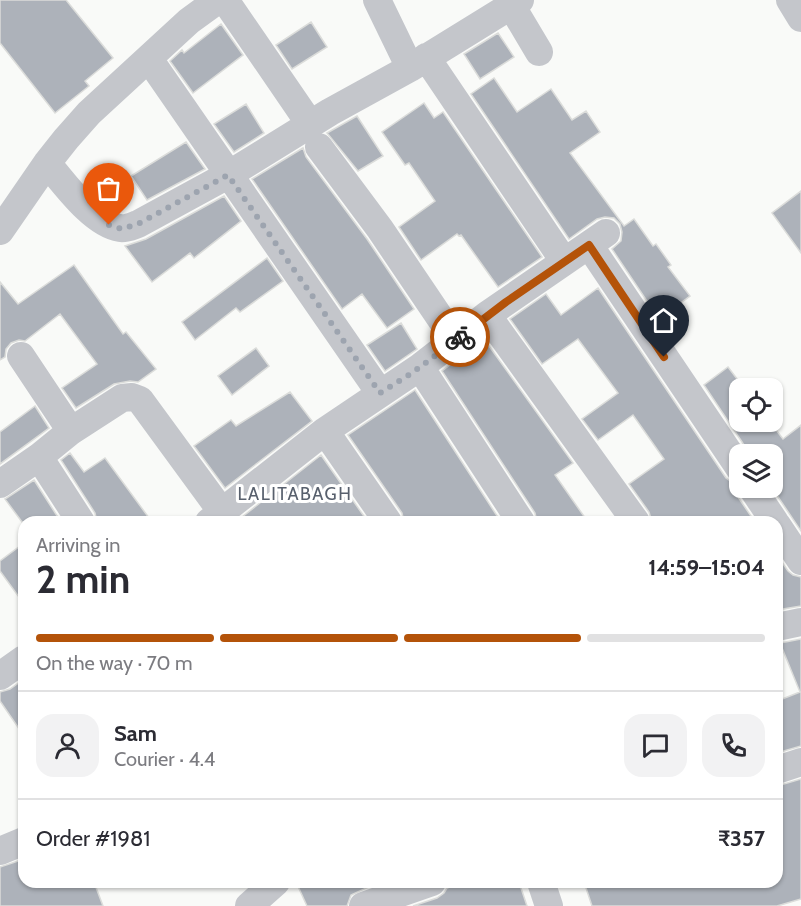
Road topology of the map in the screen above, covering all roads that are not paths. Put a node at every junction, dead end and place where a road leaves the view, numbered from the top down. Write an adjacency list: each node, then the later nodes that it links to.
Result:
1 (218, 0): 8 (street)
2 (225, 0): 10 (street)
3 (377, 0): 9 (street)
4 (790, 0): 6 (street)
5 (515, 3): 7 (street); 9 (street)
6 (801, 18)
7 (539, 52)
8 (149, 59): 11 (street); 12 (street)
9 (418, 63): 10 (street); 14 (street)
10 (315, 136): 12 (street); 16 (street)
11 (47, 163): 12 (street); 13 (street)
12 (228, 175): 19 (street)
13 (0, 231)
14 (564, 261): 15 (street); 22 (street)
15 (487, 315): 16 (street); 31 (street)
16 (455, 340): 18 (street)
17 (21, 356): 20 (street)
18 (420, 367): 19 (street); 30 (street)
19 (380, 393): 21 (street)
20 (71, 431): 23 (street); 27 (street)
21 (325, 431): 28 (street); 29 (street)
22 (729, 451)
23 (39, 457): 24 (street); 26 (street)
24 (0, 484)
25 (759, 498): 32 (street)
26 (77, 516)
27 (212, 516)
28 (218, 516)
29 (384, 516)
30 (517, 516)
31 (632, 516)
32 (771, 516)
33 (783, 534): 34 (street)
34 (801, 561)
35 (801, 622): 36 (street)
36 (783, 626)
37 (18, 662): 38 (street)
38 (0, 675)
39 (801, 762): 40 (street)
40 (783, 768)
41 (18, 844): 42 (street)
42 (0, 851)
43 (269, 888): 46 (street)
44 (415, 888): 47 (street)
45 (543, 888): 48 (street)
46 (249, 906)
47 (363, 906)
48 (549, 906)

